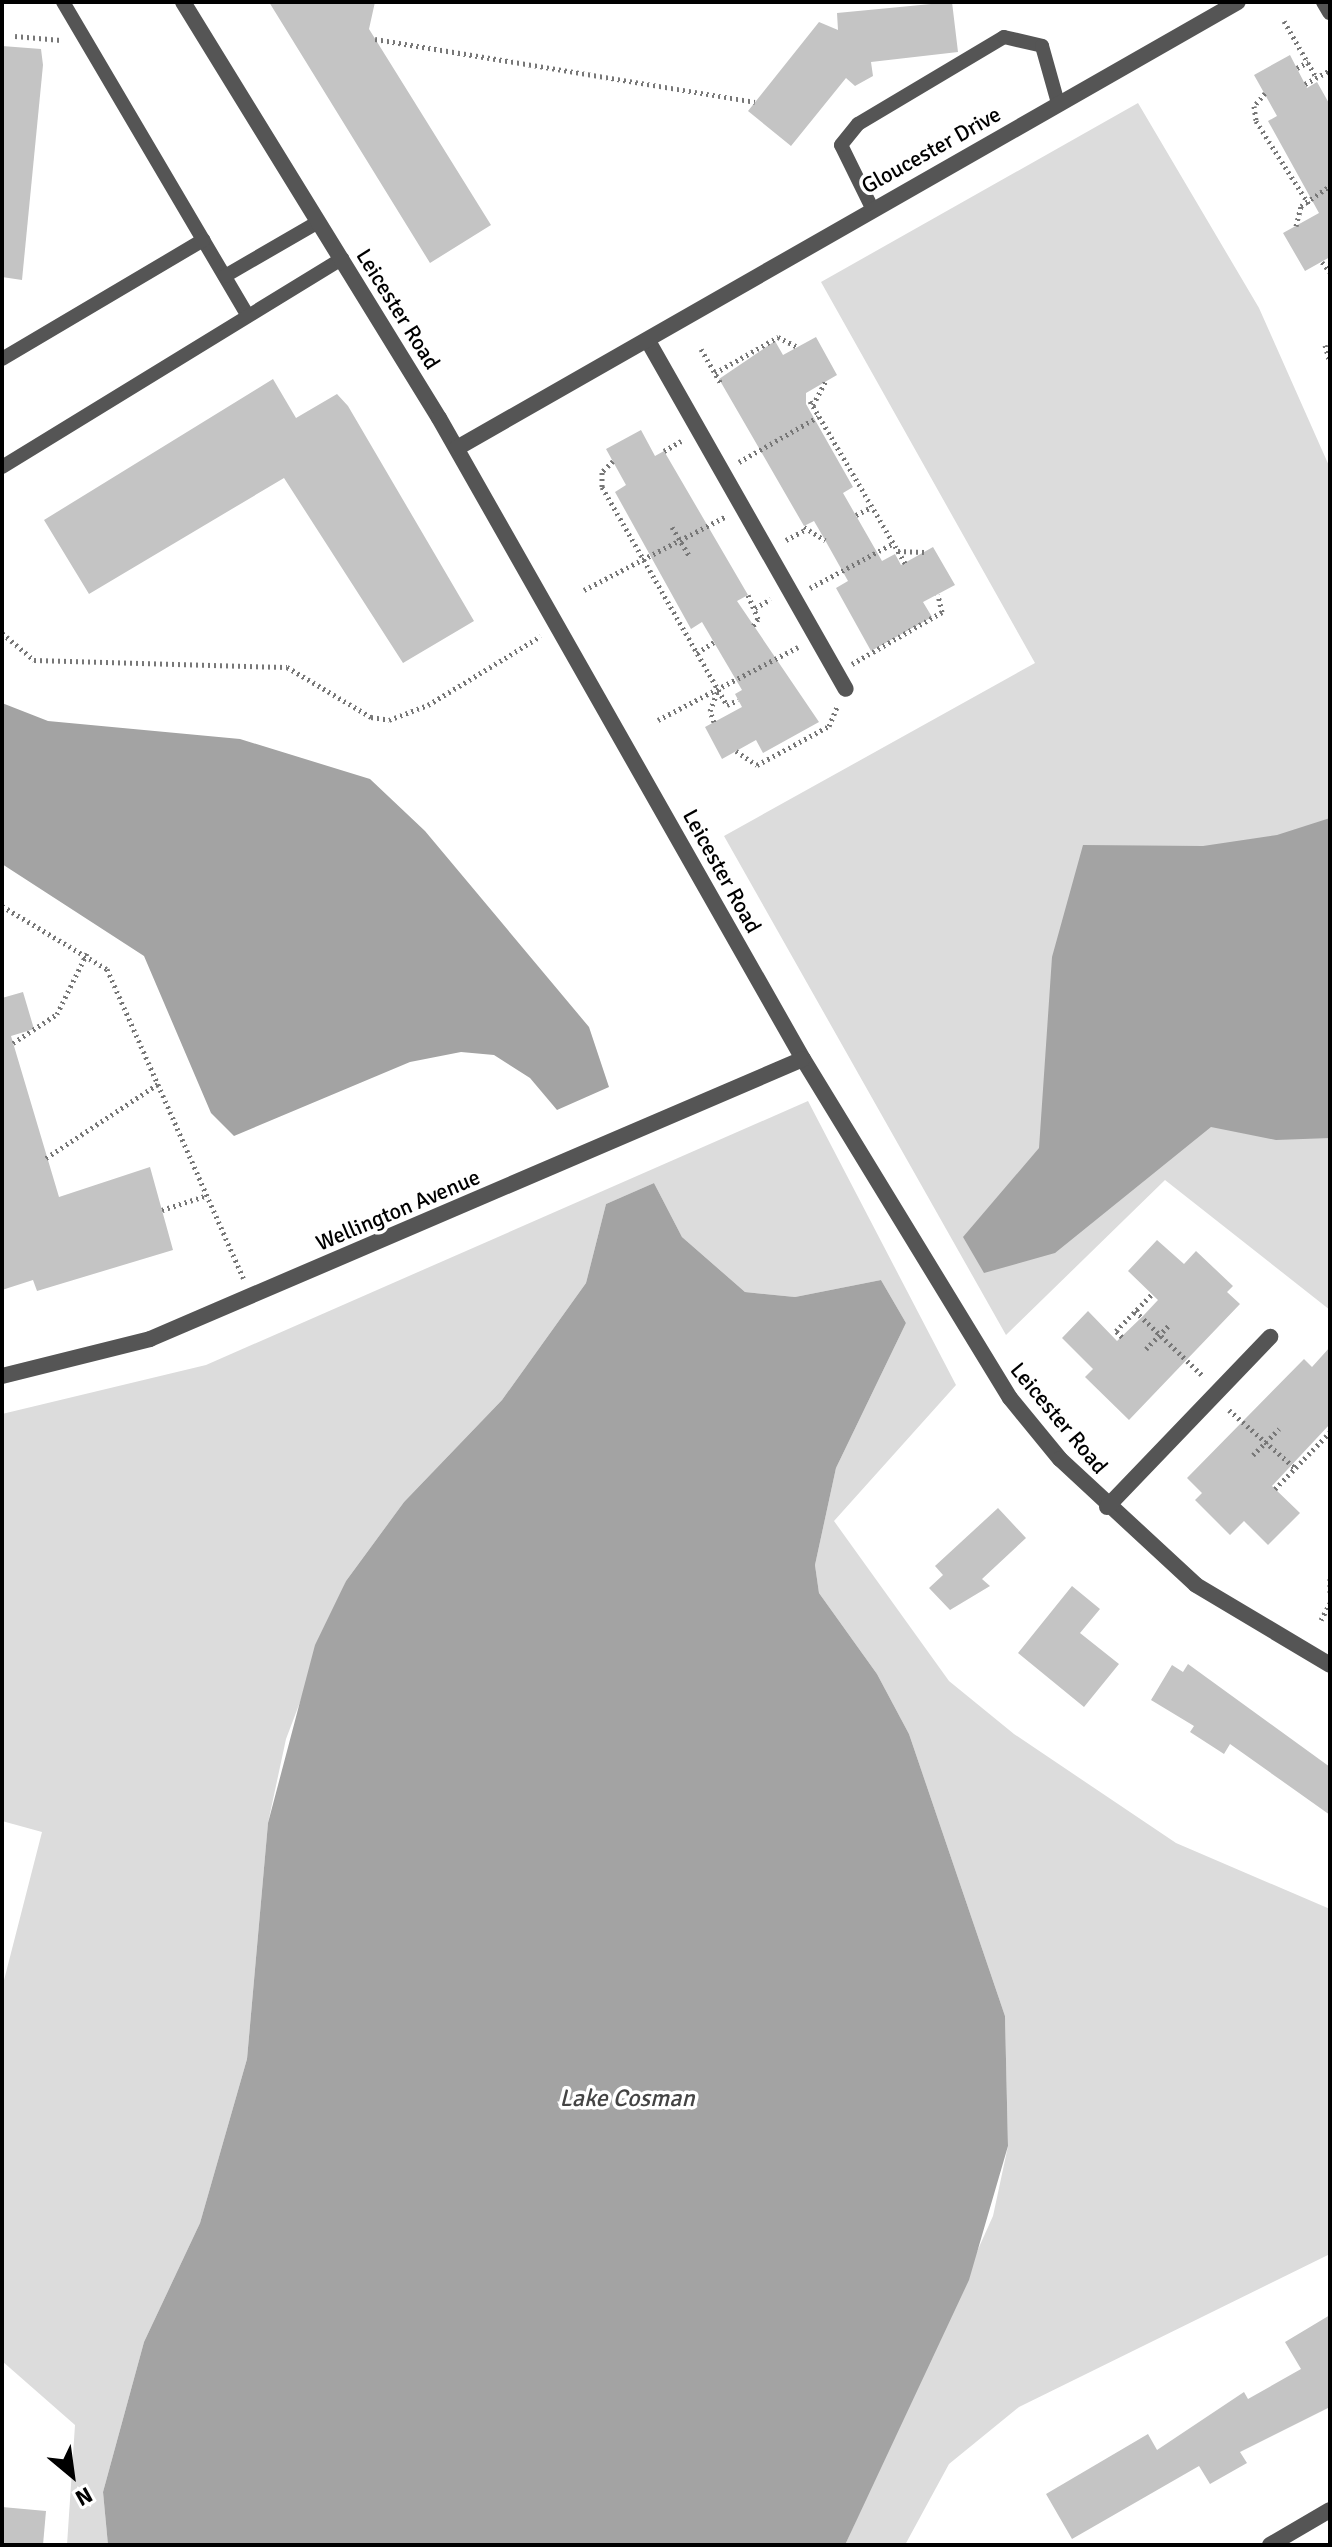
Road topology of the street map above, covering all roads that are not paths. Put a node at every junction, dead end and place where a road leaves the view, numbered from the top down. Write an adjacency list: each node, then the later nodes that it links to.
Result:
1 (63, 2): 9 (lane)
2 (183, 2): 8 (street, Leicester Road)
3 (1238, 2): 6 (street, Gloucester Drive)
4 (1324, 2): 5 (street)
5 (1330, 12)
6 (1058, 103): 7 (street, Gloucester Drive); 7 (lane)
7 (872, 208): 13 (street, Gloucester Drive)
8 (318, 222): 10 (street, Leicester Road); 11 (lane)
9 (203, 240): 11 (lane); 14 (lane)
10 (342, 259): 12 (lane); 15 (street, Leicester Road)
11 (225, 276): 12 (lane)
12 (248, 316): 16 (lane)
13 (648, 341): 15 (street, Gloucester Drive); 17 (street)
14 (2, 359)
15 (457, 448): 18 (street, Leicester Road)
16 (2, 467)
17 (846, 689)
18 (803, 1059): 20 (street, Wellington Avenue); 21 (street, Leicester Road)
19 (1270, 1337): 21 (street)
20 (2, 1376)
21 (1107, 1507): 22 (street, Leicester Road)
22 (1330, 1665)
23 (1330, 2510): 24 (street)
24 (1270, 2545)

